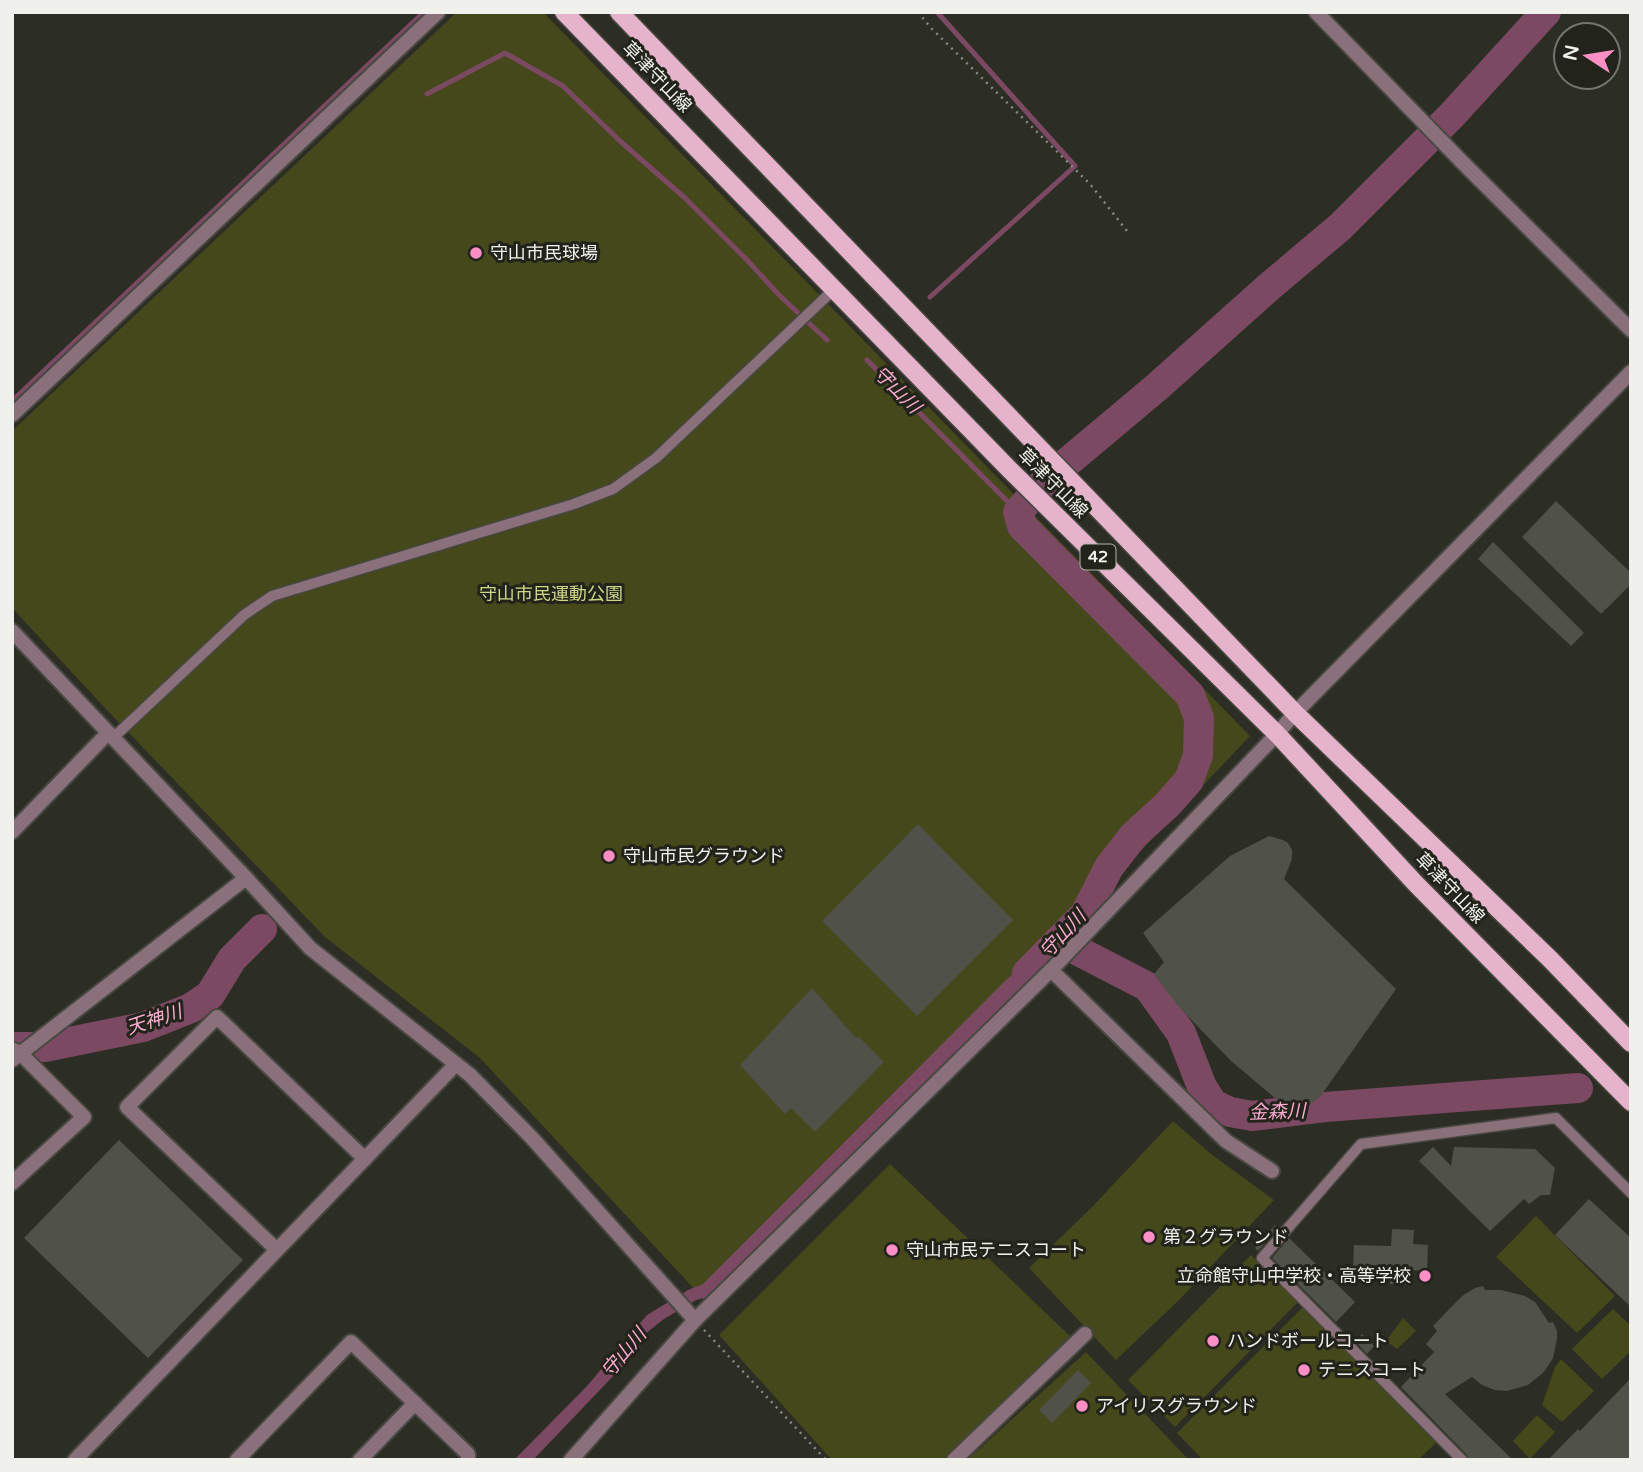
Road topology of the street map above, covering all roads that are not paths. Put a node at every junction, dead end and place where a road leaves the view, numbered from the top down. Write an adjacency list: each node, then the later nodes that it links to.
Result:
1 (438, 12): 8 (street)
2 (564, 12): 11 (main road, 草津守山線 / 42)
3 (619, 12): 10 (main road, 草津守山線 / 42)
4 (1316, 12): 6 (street)
5 (828, 295): 12 (lane)
6 (1631, 330)
7 (1631, 372): 10 (street)
8 (12, 415)
9 (12, 631): 12 (street)
10 (1295, 713): 11 (street); 16 (main road, 草津守山線 / 42)
11 (1277, 734): 15 (street); 19 (main road, 草津守山線 / 42)
12 (111, 736): 13 (street); 14 (street)
13 (12, 832)
14 (246, 878): 17 (street); 18 (street)
15 (1051, 970): 21 (street); 25 (street)
16 (1631, 1043)
17 (15, 1054): 22 (street)
18 (456, 1064): 20 (street); 25 (street)
19 (1631, 1102)
20 (365, 1159): 24 (street); 24 (street)
21 (1272, 1171)
22 (12, 1183)
23 (1631, 1193): 34 (lane)
24 (277, 1250): 28 (street)
25 (695, 1320): 32 (street)
26 (1085, 1334): 33 (street)
27 (415, 1403): 29 (street); 30 (street); 31 (street)
28 (75, 1460)
29 (237, 1460)
30 (360, 1460)
31 (468, 1460)
32 (570, 1460)
33 (954, 1460)
34 (1462, 1460)

